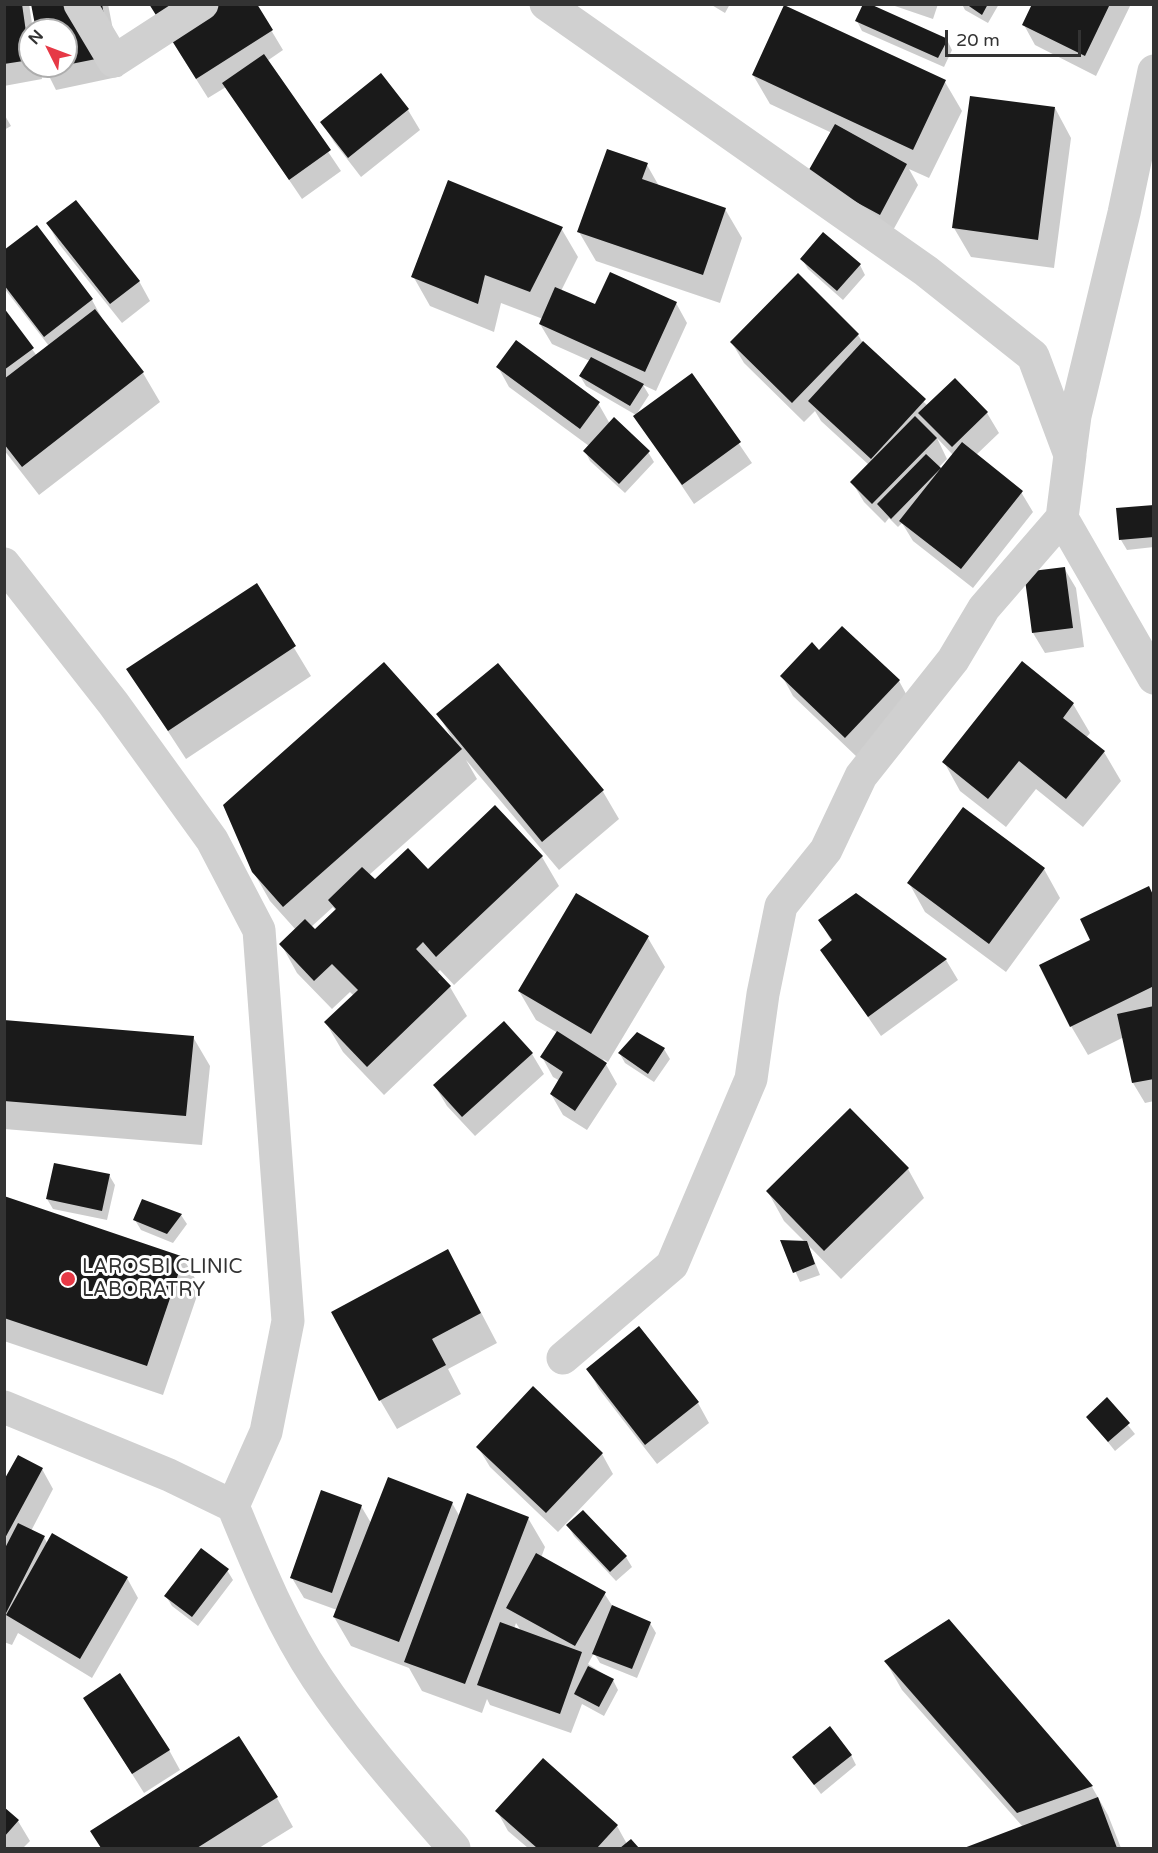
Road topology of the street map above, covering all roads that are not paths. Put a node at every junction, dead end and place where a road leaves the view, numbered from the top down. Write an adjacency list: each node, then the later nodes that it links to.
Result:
1 (80, 4): 2 (street)
2 (202, 4)
3 (546, 4): 5 (street)
4 (1154, 71): 5 (street)
5 (1070, 455): 6 (street)
6 (1062, 518): 8 (street); 9 (street)
7 (4, 564): 11 (street)
8 (1154, 678)
9 (563, 1358)
10 (4, 1407): 11 (street)
11 (233, 1506): 12 (street)
12 (454, 1848)

